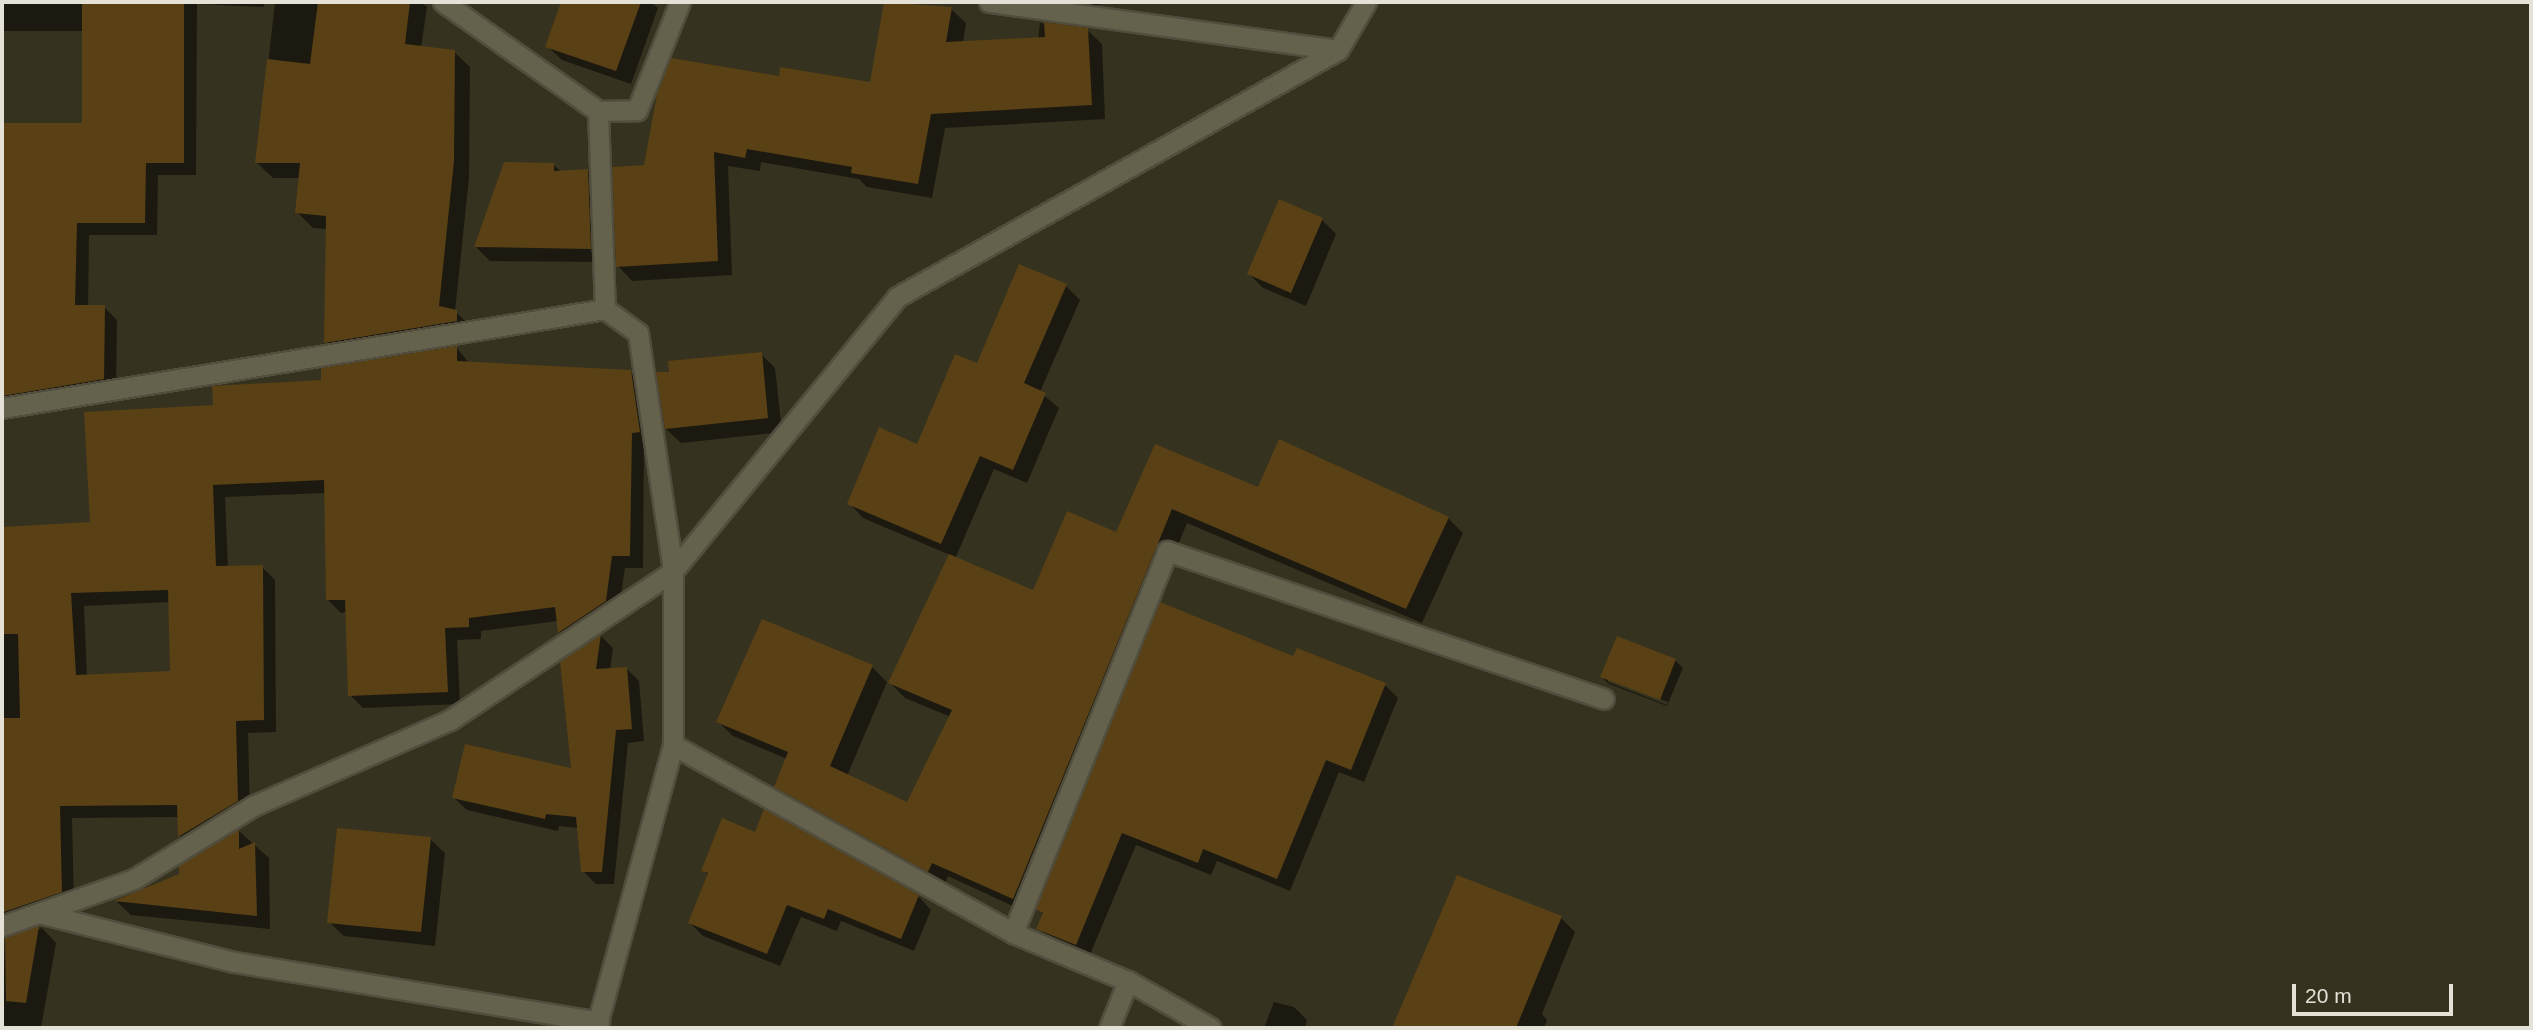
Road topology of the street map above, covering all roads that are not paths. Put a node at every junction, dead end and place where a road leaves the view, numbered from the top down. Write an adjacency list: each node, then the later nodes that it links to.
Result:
1 (443, 2): 6 (street)
2 (680, 2): 6 (street)
3 (989, 2): 5 (street)
4 (1366, 2): 5 (street)
5 (1338, 50): 9 (street)
6 (598, 111): 7 (street)
7 (606, 309): 8 (street); 9 (street)
8 (2, 408)
9 (673, 571): 11 (street); 12 (street)
10 (1604, 699): 14 (street)
11 (673, 745): 14 (street); 16 (street)
12 (37, 913): 13 (street); 16 (street)
13 (2, 926)
14 (1013, 933): 15 (street)
15 (1128, 981): 17 (street); 18 (street)
16 (597, 1025)
17 (1109, 1028)
18 (1211, 1028)

